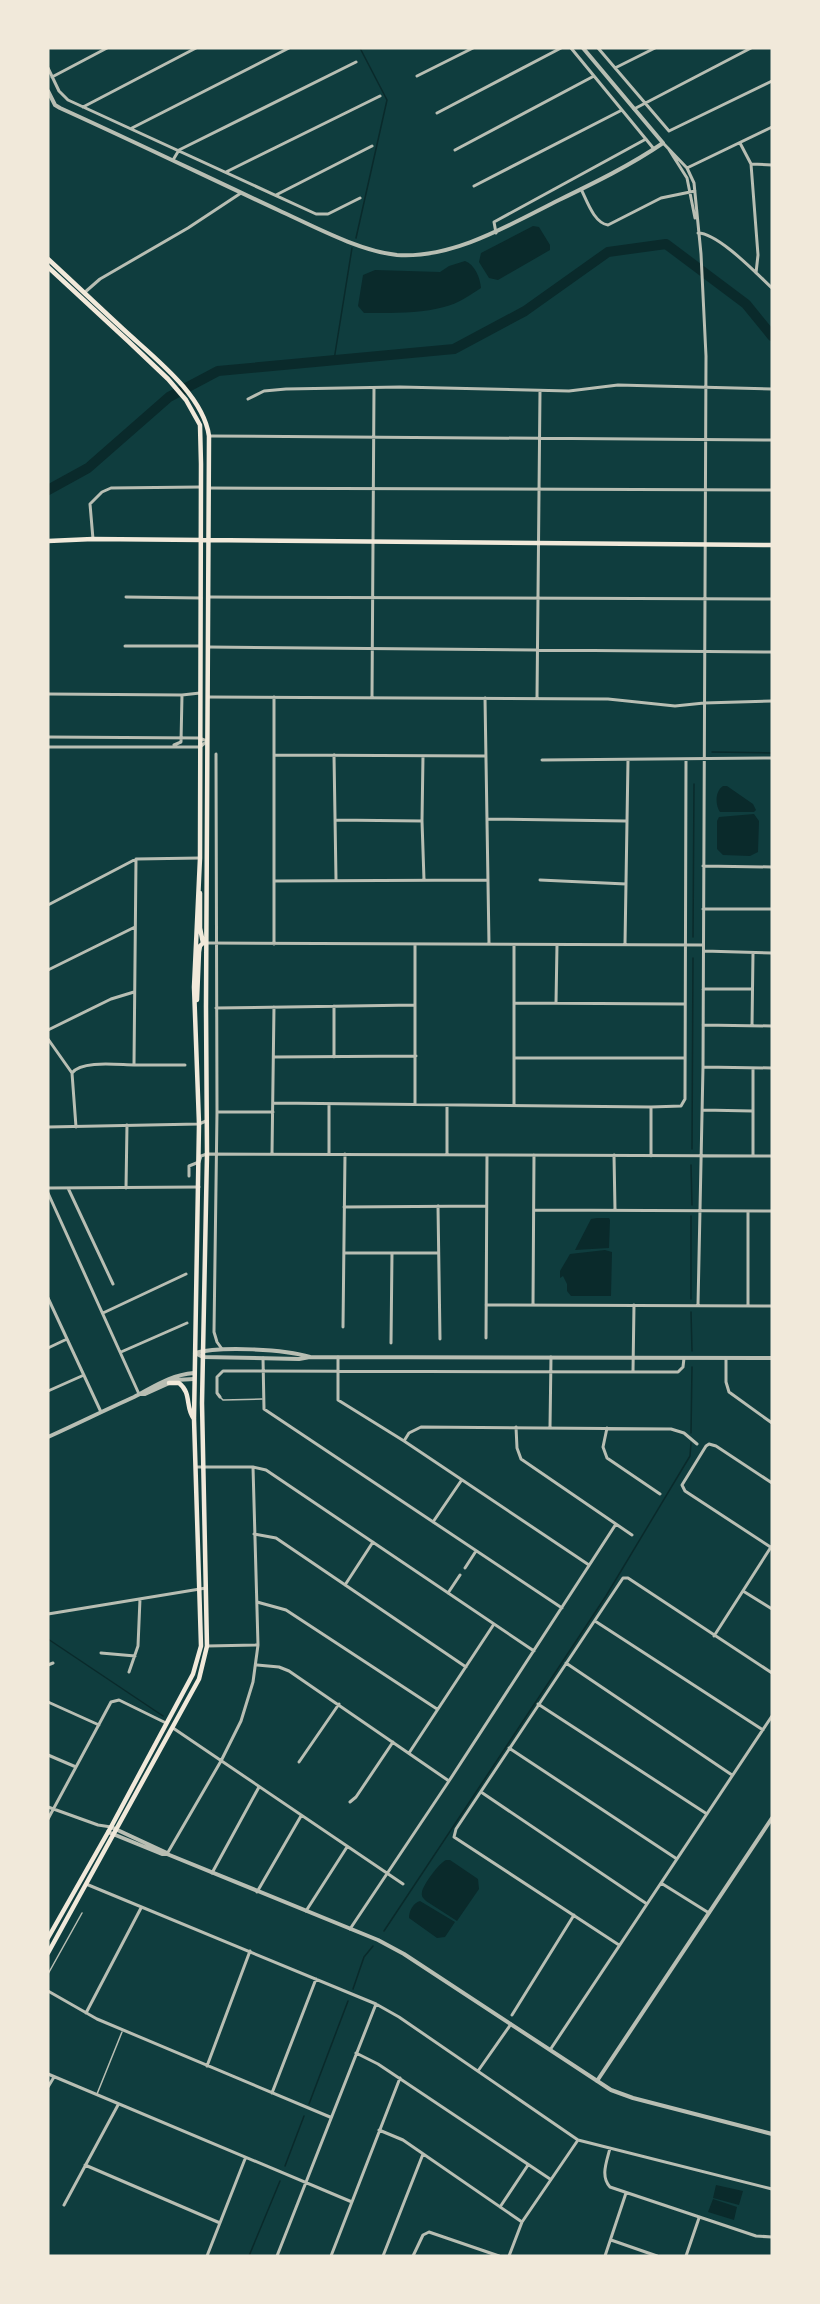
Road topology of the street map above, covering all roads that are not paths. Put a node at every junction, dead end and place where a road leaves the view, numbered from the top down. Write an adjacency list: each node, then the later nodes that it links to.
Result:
1 (107, 48): 14 (street)
2 (196, 48): 21 (street)
3 (288, 48): 26 (street)
4 (473, 48): 15 (street)
5 (561, 48): 24 (street)
6 (571, 48): 16 (street)
7 (583, 48): 22 (street)
8 (598, 48): 13 (street)
9 (655, 48): 13 (street)
10 (751, 48): 20 (street)
11 (356, 62): 33 (street)
12 (48, 68): 14 (street)
13 (615, 68): 20 (street)
14 (52, 76): 21 (street)
15 (417, 76)
16 (594, 76): 23 (street); 34 (street)
17 (772, 81): 20 (street)
18 (48, 91): 35 (street)
19 (380, 96): 40 (street)
20 (645, 103): 22 (street)
21 (83, 107): 26 (street)
22 (634, 109): 28 (street)
23 (622, 110): 27 (street); 41 (street)
24 (437, 113)
25 (772, 127): 29 (street)
26 (132, 128): 33 (street)
27 (646, 139): 32 (street); 49 (street)
28 (663, 143): 31 (street); 32 (street)
29 (740, 143): 37 (street); 39 (street)
30 (372, 146): 46 (street)
31 (668, 148): 36 (street); 39 (street)
32 (654, 149): 42 (street)
33 (179, 150): 35 (street); 40 (street)
34 (455, 150)
35 (173, 160): 45 (street)
36 (678, 164): 39 (street); 43 (street)
37 (751, 164): 38 (street); 53 (street)
38 (772, 165)
39 (687, 168): 43 (street); 44 (street)
40 (226, 172): 46 (street)
41 (474, 186)
42 (581, 189): 43 (street); 49 (street)
43 (690, 190): 44 (street); 48 (street)
44 (695, 191): 48 (street)
45 (241, 193): 49 (street); 55 (street)
46 (276, 195): 47 (street)
47 (360, 198)
48 (696, 219): 50 (street)
49 (496, 232)
50 (698, 232): 53 (street); 57 (street)
51 (48, 259): 55 (main road)
52 (48, 267): 55 (main road)
53 (756, 273): 54 (street)
54 (772, 288)
55 (82, 295): 56 (main road)
56 (171, 378): 62 (main road); 67 (main road)
57 (706, 387): 59 (street); 60 (street); 65 (street)
58 (374, 388): 60 (street); 61 (street); 63 (street)
59 (772, 388)
60 (540, 391): 64 (street)
61 (248, 399)
62 (209, 436): 63 (street); 68 (main road)
63 (374, 437): 64 (street); 69 (street)
64 (540, 438): 65 (street); 70 (street)
65 (705, 439): 66 (street); 71 (street)
66 (772, 440)
67 (201, 487): 73 (street); 74 (main road)
68 (209, 488): 69 (street); 75 (main road)
69 (374, 488): 70 (street); 77 (street)
70 (539, 489): 71 (street); 78 (street)
71 (705, 490): 72 (street); 79 (street)
72 (772, 490)
73 (93, 538): 74 (main road); 76 (main road)
74 (201, 539): 75 (main road); 82 (main road)
75 (208, 539): 77 (main road); 83 (main road)
76 (48, 541)
77 (373, 541): 78 (main road); 84 (street)
78 (538, 542): 79 (main road); 85 (street)
79 (704, 544): 80 (main road); 86 (street)
80 (772, 545)
81 (126, 597): 82 (street)
82 (201, 597): 89 (main road)
83 (208, 597): 84 (street); 90 (main road)
84 (373, 598): 85 (street); 91 (street)
85 (538, 598): 86 (street); 92 (street)
86 (704, 599): 87 (street); 93 (street)
87 (772, 599)
88 (125, 646): 89 (street)
89 (200, 646): 95 (main road)
90 (208, 647): 91 (street); 98 (main road)
91 (372, 649): 92 (street); 100 (street)
92 (537, 650): 93 (street); 102 (street)
93 (705, 651): 94 (street); 104 (street)
94 (772, 652)
95 (200, 693): 97 (street); 107 (main road)
96 (48, 694): 97 (street)
97 (182, 695): 106 (street)
98 (208, 697): 99 (street); 108 (main road)
99 (274, 697): 100 (street); 113 (street)
100 (372, 698): 101 (street)
101 (485, 698): 102 (street); 116 (street)
102 (537, 698): 104 (street)
103 (772, 701): 104 (street)
104 (704, 703): 118 (street)
105 (48, 737): 106 (street)
106 (182, 738): 107 (street); 110 (street)
107 (200, 738): 108 (street); 111 (main road)
108 (207, 741): 111 (street); 140 (main road)
109 (48, 747): 110 (street)
110 (160, 747): 111 (street)
111 (200, 747): 127 (main road)
112 (216, 754): 141 (street)
113 (274, 755): 114 (street); 134 (street)
114 (334, 755): 115 (street); 123 (street)
115 (423, 756): 116 (street); 124 (street)
116 (486, 756): 122 (street)
117 (772, 758): 118 (street)
118 (703, 759): 121 (street); 128 (street)
119 (542, 760): 120 (street)
120 (628, 760): 121 (street); 125 (street)
121 (686, 760): 148 (street)
122 (487, 819): 125 (street); 132 (street)
123 (335, 820): 124 (street); 130 (street)
124 (422, 821): 131 (street)
125 (627, 821): 135 (street)
126 (136, 858): 127 (street); 136 (street); 139 (street)
127 (200, 858): 140 (main road); 163 (main road)
128 (703, 866): 129 (street); 137 (street)
129 (772, 867)
130 (336, 880): 131 (street); 134 (street)
131 (424, 880): 132 (street)
132 (488, 880): 144 (street)
133 (540, 880): 135 (street)
134 (274, 881): 142 (street)
135 (626, 884): 147 (street)
136 (48, 905)
137 (703, 909): 138 (street); 149 (street)
138 (772, 909)
139 (135, 927): 153 (street); 156 (street)
140 (205, 943): 141 (street); 163 (main road); 191 (main road)
141 (216, 943): 142 (street); 164 (street)
142 (274, 944): 143 (street)
143 (415, 944): 144 (street); 160 (street)
144 (489, 944): 145 (street)
145 (514, 945): 146 (street); 157 (street)
146 (556, 945): 147 (street); 158 (street)
147 (626, 945): 148 (street)
148 (684, 945): 149 (street); 159 (street)
149 (704, 945): 150 (street)
150 (704, 951): 151 (street); 154 (street)
151 (753, 953): 152 (street); 155 (street)
152 (772, 953)
153 (48, 970)
154 (703, 988): 155 (street); 165 (street)
155 (753, 989): 166 (street)
156 (135, 992): 168 (street); 175 (street)
157 (514, 1003): 158 (street); 173 (street)
158 (556, 1003): 159 (street)
159 (684, 1004): 174 (street)
160 (415, 1005): 161 (street); 170 (street)
161 (334, 1006): 162 (street); 172 (street)
162 (274, 1007): 164 (street); 171 (street)
163 (196, 1008): 192 (main road)
164 (216, 1008): 189 (street)
165 (703, 1025): 166 (street); 177 (street)
166 (752, 1026): 167 (street)
167 (772, 1026)
168 (48, 1030)
169 (48, 1038): 180 (street)
170 (416, 1056): 172 (street); 183 (street)
171 (274, 1057): 172 (street); 181 (street)
172 (334, 1057)
173 (514, 1058): 174 (street); 185 (street)
174 (685, 1058): 186 (street)
175 (134, 1065): 176 (street); 180 (street)
176 (185, 1065)
177 (703, 1067): 178 (street); 187 (street)
178 (753, 1068): 179 (street); 188 (street)
179 (772, 1068)
180 (72, 1073): 195 (street)
181 (273, 1103): 182 (street); 190 (street)
182 (329, 1104): 183 (street); 199 (street)
183 (415, 1104): 184 (street)
184 (447, 1105): 185 (street); 201 (street)
185 (514, 1106): 186 (street)
186 (651, 1107): 205 (street)
187 (703, 1110): 188 (street); 206 (street)
188 (752, 1111): 207 (street)
189 (217, 1112): 190 (street); 197 (street)
190 (273, 1112): 198 (street)
191 (206, 1121): 192 (street); 196 (main road)
192 (199, 1124): 193 (street); 209 (main road)
193 (127, 1125): 195 (street); 214 (street)
194 (48, 1127): 195 (street)
195 (76, 1127)
196 (207, 1154): 197 (street); 209 (street); 246 (main road)
197 (216, 1154): 198 (street); 245 (street)
198 (272, 1154): 199 (street)
199 (329, 1154): 200 (street)
200 (345, 1154): 201 (street); 218 (street)
201 (447, 1155): 202 (street)
202 (487, 1155): 203 (street); 217 (street)
203 (534, 1155): 204 (street); 219 (street)
204 (614, 1155): 205 (street); 220 (street)
205 (651, 1156): 206 (street)
206 (701, 1156): 207 (street); 221 (street)
207 (753, 1156): 208 (street)
208 (772, 1156)
209 (199, 1162): 210 (street); 211 (main road)
210 (189, 1176)
211 (199, 1187): 214 (street); 248 (main road)
212 (48, 1188): 213 (street)
213 (68, 1188): 214 (street); 228 (street)
214 (126, 1188)
215 (48, 1193): 237 (street)
216 (438, 1206): 217 (street); 218 (street); 226 (street)
217 (486, 1206): 231 (street)
218 (344, 1208): 224 (street)
219 (534, 1210): 220 (street); 232 (street)
220 (615, 1210): 221 (street)
221 (699, 1210): 222 (street); 234 (street)
222 (748, 1211): 223 (street); 235 (street)
223 (772, 1211)
224 (344, 1253): 225 (street); 239 (street)
225 (392, 1253): 226 (street); 243 (street)
226 (439, 1253): 242 (street)
227 (186, 1274): 237 (street)
228 (113, 1284)
229 (48, 1299): 230 (street)
230 (49, 1304): 241 (street)
231 (486, 1305): 232 (street); 240 (street)
232 (533, 1305): 233 (street)
233 (634, 1305): 234 (street); 253 (street)
234 (698, 1305): 235 (street)
235 (748, 1306): 236 (street)
236 (772, 1306)
237 (103, 1313): 247 (street)
238 (187, 1323): 247 (street)
239 (343, 1327)
240 (486, 1338)
241 (67, 1339): 244 (street); 262 (street)
242 (441, 1339)
243 (391, 1342)
244 (48, 1348)
245 (224, 1350): 246 (street); 250 (street)
246 (204, 1351): 248 (street); 249 (main road)
247 (121, 1352): 267 (street)
248 (194, 1353): 249 (street); 263 (main road)
249 (203, 1357): 254 (street); 263 (main road); 265 (main road)
250 (310, 1357): 251 (street); 254 (street)
251 (338, 1357): 252 (street); 259 (street)
252 (550, 1357): 253 (street); 260 (street)
253 (633, 1357): 255 (street); 261 (street)
254 (263, 1358): 258 (street)
255 (684, 1358): 256 (street); 261 (street)
256 (726, 1358): 257 (street); 272 (street)
257 (772, 1358)
258 (263, 1371): 259 (street); 268 (street); 269 (street)
259 (338, 1371): 260 (street); 277 (street)
260 (550, 1371): 261 (street); 274 (street)
261 (633, 1371)
262 (84, 1375): 266 (street); 270 (street)
263 (196, 1376): 264 (street); 265 (main road); 267 (street); 271 (main road)
264 (169, 1383): 267 (street); 271 (main road)
265 (202, 1385): 280 (main road)
266 (48, 1391)
267 (139, 1394): 270 (street)
268 (220, 1397): 269 (lane)
269 (263, 1399): 285 (street)
270 (101, 1412): 276 (street)
271 (194, 1419): 279 (main road)
272 (772, 1423)
273 (516, 1427): 274 (street); 277 (street); 286 (street)
274 (550, 1427): 275 (street)
275 (607, 1428): 278 (street); 284 (street)
276 (48, 1437)
277 (404, 1441): 282 (street)
278 (697, 1444)
279 (196, 1467): 280 (street); 297 (main road)
280 (203, 1467): 281 (street); 296 (main road)
281 (253, 1467): 287 (street); 289 (street)
282 (461, 1481): 285 (street); 292 (street)
283 (772, 1483): 290 (street)
284 (660, 1494)
285 (433, 1522): 291 (street)
286 (616, 1524): 288 (street); 292 (street)
287 (254, 1534): 295 (street); 301 (street)
288 (632, 1535)
289 (373, 1542): 295 (street); 299 (street)
290 (772, 1548): 298 (street)
291 (476, 1551): 293 (street); 302 (street)
292 (589, 1565): 302 (street)
293 (465, 1568)
294 (460, 1575): 299 (street)
295 (345, 1585): 317 (street)
296 (207, 1588): 297 (street); 309 (main road)
297 (200, 1589): 300 (street); 325 (main road)
298 (743, 1591): 303 (street); 307 (street)
299 (448, 1593): 306 (street)
300 (140, 1599): 304 (street); 312 (street)
301 (257, 1602): 308 (street); 323 (street)
302 (562, 1608): 310 (street)
303 (772, 1609)
304 (48, 1614)
305 (595, 1621): 307 (street); 314 (street); 328 (street)
306 (494, 1624): 310 (street); 317 (street)
307 (714, 1636): 319 (street)
308 (258, 1645): 309 (street); 316 (street)
309 (207, 1646): 327 (main road)
310 (534, 1651): 337 (street)
311 (101, 1653): 312 (street)
312 (135, 1656): 318 (street)
313 (53, 1663): 315 (street)
314 (566, 1663): 322 (street); 336 (street)
315 (48, 1665)
316 (256, 1665): 321 (street); 333 (street)
317 (466, 1667): 323 (street)
318 (129, 1672)
319 (772, 1673)
320 (48, 1702): 326 (street)
321 (339, 1704): 329 (street); 334 (street)
322 (538, 1704): 330 (street); 343 (street)
323 (437, 1709): 331 (street)
324 (772, 1716): 328 (street)
325 (166, 1723): 326 (street); 347 (main road)
326 (99, 1725): 335 (street)
327 (172, 1728): 333 (street); 348 (main road)
328 (763, 1730): 336 (street)
329 (393, 1742): 331 (street); 340 (street)
330 (509, 1748): 339 (street); 351 (street)
331 (409, 1753): 337 (street)
332 (48, 1755): 335 (street)
333 (221, 1761): 338 (street); 350 (street)
334 (299, 1762)
335 (76, 1767): 342 (street)
336 (732, 1775): 343 (street)
337 (449, 1781): 353 (street)
338 (259, 1787): 344 (street); 352 (street)
339 (480, 1792): 358 (street); 363 (street)
340 (350, 1802)
341 (48, 1807): 342 (street)
342 (53, 1809): 346 (street); 347 (street)
343 (707, 1814): 351 (street)
344 (301, 1816): 349 (street); 357 (street)
345 (772, 1818): 362 (street)
346 (48, 1819)
347 (109, 1830): 348 (street); 365 (main road)
348 (115, 1833): 350 (street); 355 (main road)
349 (348, 1847): 353 (street); 360 (street)
350 (167, 1854): 352 (street)
351 (677, 1859): 354 (street)
352 (212, 1873): 357 (street)
353 (388, 1874): 356 (street); 364 (street)
354 (662, 1883): 358 (street); 362 (street)
355 (86, 1884): 359 (street); 368 (main road)
356 (403, 1884)
357 (257, 1892): 360 (street)
358 (647, 1904): 366 (street)
359 (141, 1908): 367 (street); 373 (street)
360 (306, 1911): 364 (street)
361 (82, 1913): 369 (lane)
362 (709, 1913): 384 (street)
363 (574, 1915): 366 (street); 374 (street)
364 (350, 1929): 375 (street)
365 (48, 1938)
366 (619, 1945): 377 (street)
367 (250, 1951): 370 (street); 379 (street)
368 (48, 1953)
369 (48, 1974)
370 (316, 1979): 372 (street); 386 (street)
371 (48, 1991): 373 (street)
372 (376, 2004): 378 (street); 380 (street)
373 (86, 2013): 376 (street)
374 (512, 2015)
375 (511, 2024): 377 (street); 380 (street)
376 (123, 2030): 379 (street); 387 (lane)
377 (550, 2050): 384 (street)
378 (356, 2053): 383 (street); 389 (street)
379 (207, 2066): 386 (street)
380 (478, 2071): 392 (street)
381 (48, 2074): 382 (street)
382 (54, 2077): 385 (street); 387 (street)
383 (400, 2078): 390 (street); 397 (street)
384 (597, 2081): 391 (street)
385 (48, 2087)
386 (272, 2093): 389 (street)
387 (96, 2095): 388 (street)
388 (118, 2105): 395 (street); 396 (street)
389 (330, 2117): 399 (street)
390 (379, 2130): 394 (street); 402 (street)
391 (772, 2134)
392 (578, 2140): 393 (street); 398 (street)
393 (610, 2148): 400 (street); 401 (street)
394 (423, 2154): 404 (street); 413 (street)
395 (245, 2159): 399 (street); 407 (street)
396 (85, 2165): 403 (street); 407 (street)
397 (528, 2165): 398 (street); 404 (street)
398 (550, 2180): 406 (street)
399 (305, 2183): 402 (street); 411 (street)
400 (772, 2190)
401 (626, 2193): 405 (street); 409 (street)
402 (352, 2202): 412 (street)
403 (64, 2205)
404 (500, 2206): 406 (street)
405 (699, 2218): 408 (street); 419 (street)
406 (522, 2222): 416 (street)
407 (220, 2223): 410 (street)
408 (772, 2238)
409 (611, 2240): 417 (street); 418 (street)
410 (207, 2256)
411 (277, 2256)
412 (332, 2256)
413 (383, 2256)
414 (413, 2256): 415 (street)
415 (499, 2256)
416 (509, 2256)
417 (605, 2256)
418 (657, 2256)
419 (686, 2256)

